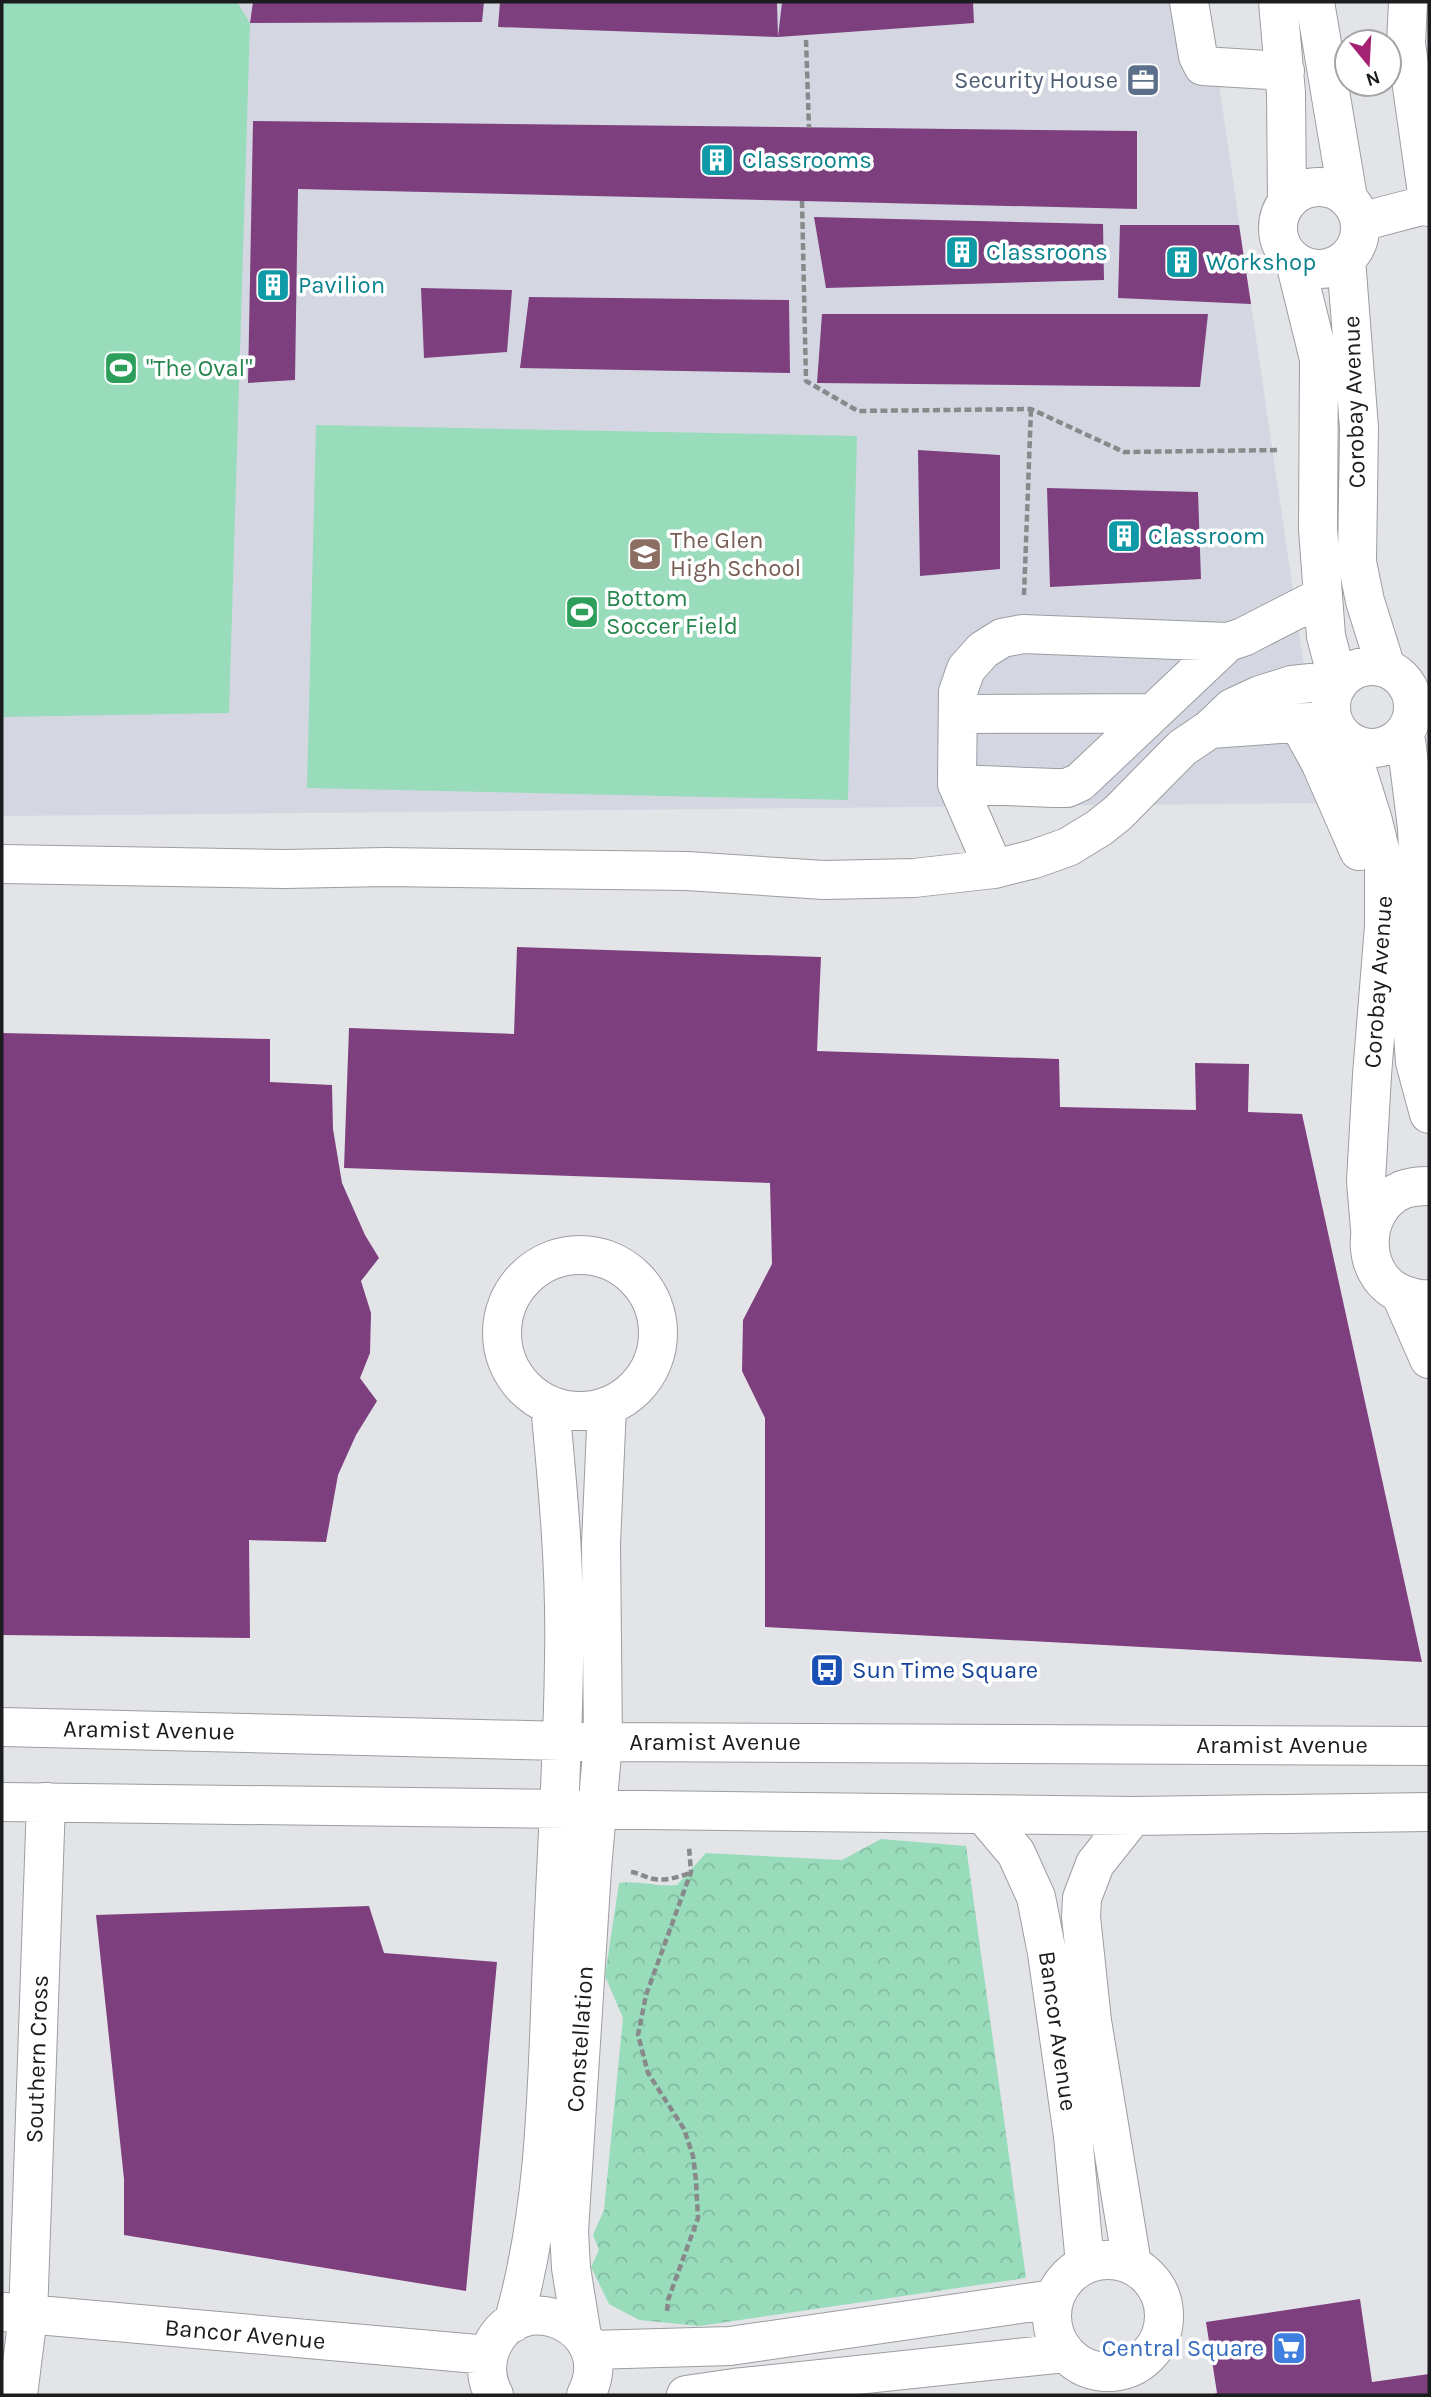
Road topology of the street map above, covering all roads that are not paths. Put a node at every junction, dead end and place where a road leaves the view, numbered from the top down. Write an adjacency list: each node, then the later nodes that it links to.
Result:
1 (1189, 2): 5 (street)
2 (1278, 2): 5 (street, Corobay Avenue)
3 (1315, 2): 8 (street, Corobay Avenue)
4 (1408, 2): 7 (street)
5 (1285, 71): 6 (street, Corobay Avenue)
6 (1287, 201): 8 (street); 10 (street, Corobay Avenue)
7 (1429, 205): 8 (street)
8 (1354, 210): 9 (street, Corobay Avenue)
9 (1346, 259): 10 (street); 13 (street, Corobay Avenue)
10 (1295, 262): 11 (street, Corobay Avenue)
11 (1323, 596): 12 (street); 14 (street, Corobay Avenue)
12 (1228, 642): 15 (street); 16 (street)
13 (1385, 668): 14 (street); 18 (street, Corobay Avenue)
14 (1330, 711): 17 (street); 17 (street); 18 (street); 22 (street, Corobay Avenue); 22 (street)
15 (1153, 713): 16 (street); 19 (street)
16 (958, 714): 19 (street)
17 (1210, 729): 21 (street)
18 (1405, 732): 23 (street, Corobay Avenue)
19 (957, 784): 21 (street)
20 (2, 864): 21 (street)
21 (994, 869)
22 (1384, 915): 27 (street, Corobay Avenue)
23 (1423, 942): 24 (street, Corobay Avenue)
24 (1421, 1030): 25 (street, Corobay Avenue)
25 (1429, 1114)
26 (1429, 1186): 27 (street)
27 (1370, 1229): 28 (street, Corobay Avenue)
28 (1414, 1296): 29 (street, Corobay Avenue)
29 (1429, 1359)
30 (550, 1405): 31 (street); 31 (street); 33 (street, Constellation)
31 (607, 1406): 32 (street, Constellation)
32 (601, 1544): 33 (street); 36 (street, Constellation)
33 (562, 1546): 35 (street, Constellation)
34 (2, 1727): 35 (street, Aramist Avenue)
35 (562, 1741): 36 (street, Aramist Avenue); 40 (street, Constellation)
36 (603, 1742): 37 (street, Aramist Avenue); 41 (street, Constellation)
37 (1429, 1746)
38 (2, 1802): 39 (street)
39 (46, 1802): 40 (street); 48 (street, Southern Cross)
40 (558, 1810): 41 (street); 49 (street, Constellation)
41 (596, 1811): 43 (street); 50 (street, Constellation)
42 (1429, 1812): 44 (street)
43 (984, 1815): 44 (street); 45 (street, Bancor Avenue)
44 (1133, 1816): 46 (street, Bancor Avenue)
45 (1085, 2264): 46 (street); 47 (street)
46 (1132, 2264): 53 (street)
47 (1054, 2299): 50 (street); 51 (street)
48 (15, 2314): 52 (street, Bancor Avenue); 54 (street, Southern Cross)
49 (513, 2323): 50 (street); 52 (street)
50 (587, 2343): 56 (street, Constellation)
51 (1065, 2353): 53 (street); 57 (street)
52 (488, 2355): 55 (street)
53 (1125, 2382)
54 (19, 2395)
55 (494, 2395)
56 (586, 2395)
57 (686, 2395)

